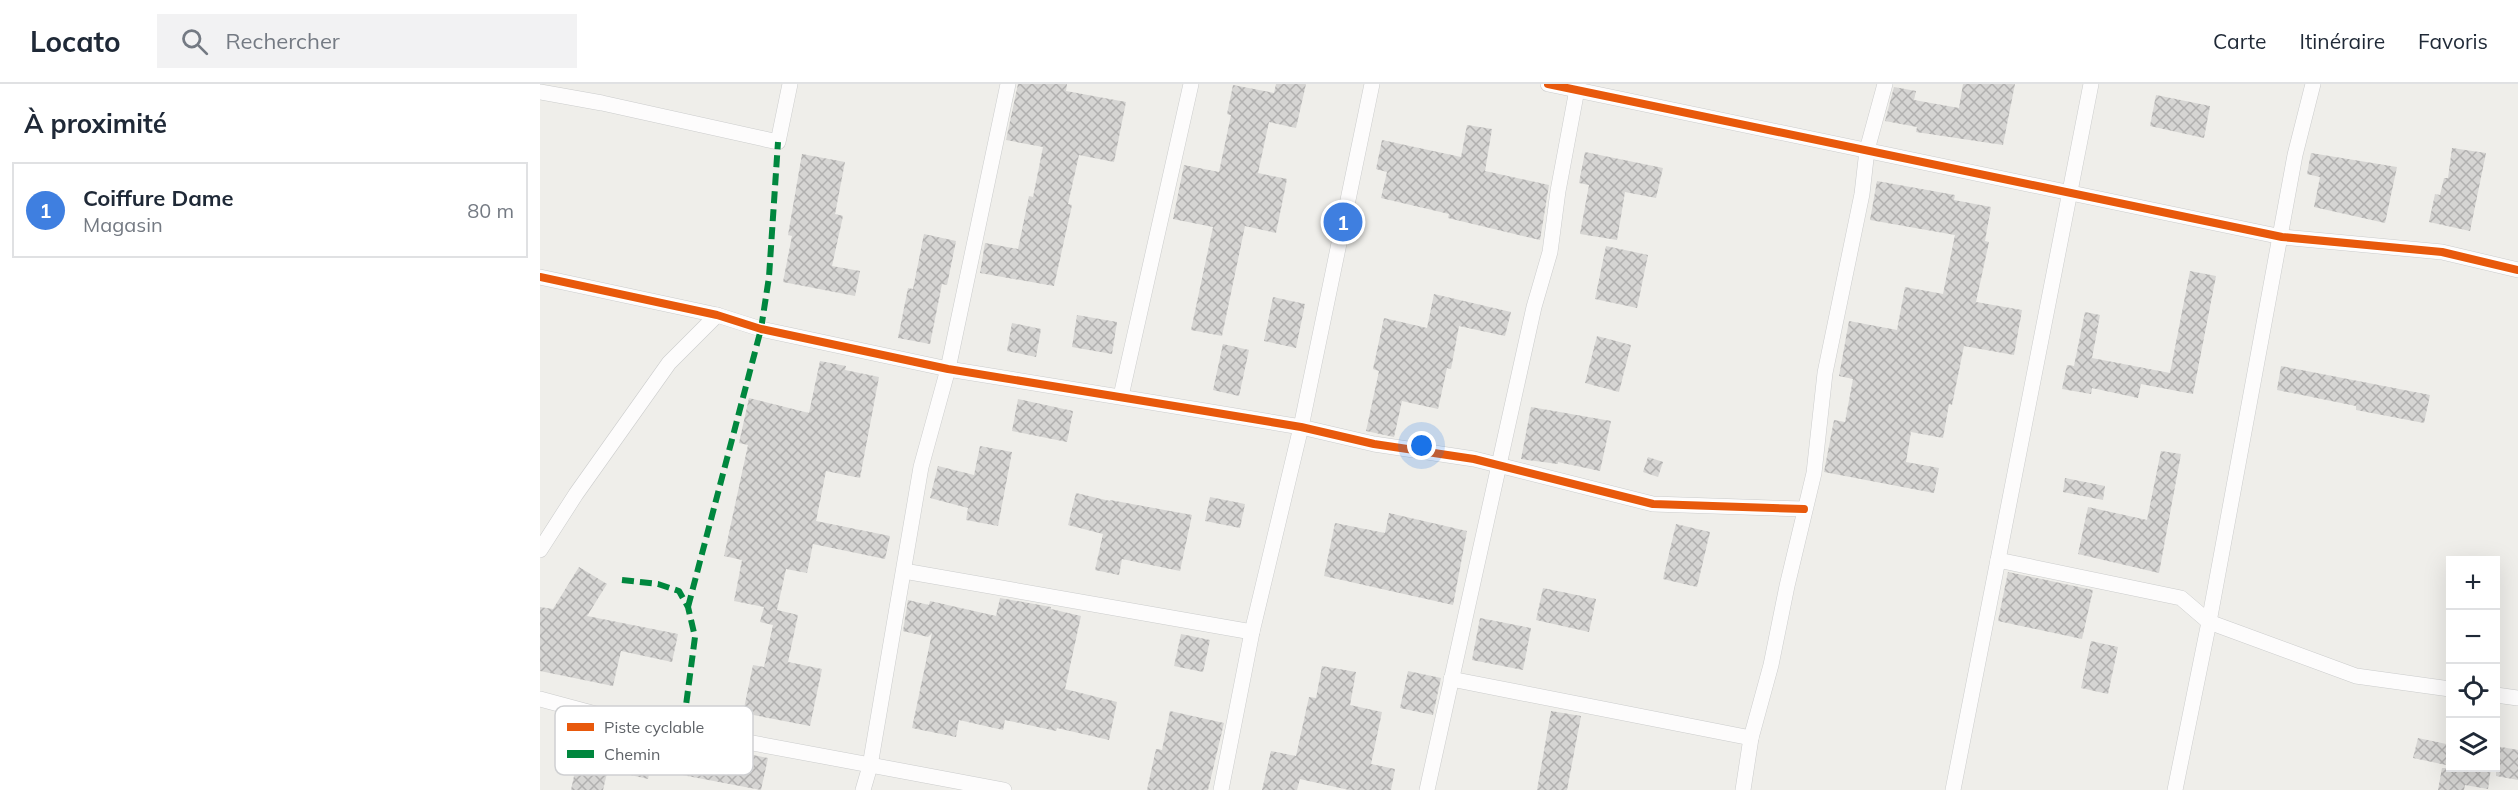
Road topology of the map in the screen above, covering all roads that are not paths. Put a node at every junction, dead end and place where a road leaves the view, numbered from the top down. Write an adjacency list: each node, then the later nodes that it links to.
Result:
1 (790, 84): 10 (street)
2 (1008, 84): 17 (street)
3 (1191, 84): 18 (street)
4 (1372, 84): 19 (street)
5 (1548, 84): 9 (street)
6 (1885, 84): 11 (street)
7 (2091, 84): 12 (street)
8 (2313, 84): 13 (street)
9 (1578, 87): 11 (street); 20 (street)
10 (540, 92)
11 (1867, 150): 12 (street); 21 (street)
12 (2071, 194): 13 (street); 23 (street)
13 (2282, 237): 14 (street); 25 (street)
14 (2518, 270)
15 (540, 277): 16 (street)
16 (717, 315): 17 (street); 22 (street)
17 (948, 369): 18 (street); 24 (street)
18 (1121, 396): 19 (street)
19 (1301, 428): 20 (street); 26 (street)
20 (1498, 465): 21 (street); 27 (street)
21 (1804, 509): 33 (street)
22 (540, 550)
23 (1998, 560): 25 (street); 41 (street)
24 (904, 572): 26 (street); 35 (street)
25 (2210, 622): 28 (street); 42 (street)
26 (1252, 632): 38 (street)
27 (1451, 680): 33 (street); 39 (street)
28 (2446, 688)
29 (2500, 696): 30 (street)
30 (2518, 698)
31 (540, 699): 32 (street)
32 (566, 706)
33 (1751, 738): 40 (street)
34 (753, 742): 35 (street)
35 (870, 766): 36 (street); 37 (street)
36 (863, 790)
37 (1004, 790)
38 (1221, 790)
39 (1427, 790)
40 (1743, 790)
41 (1953, 790)
42 (2175, 790)

